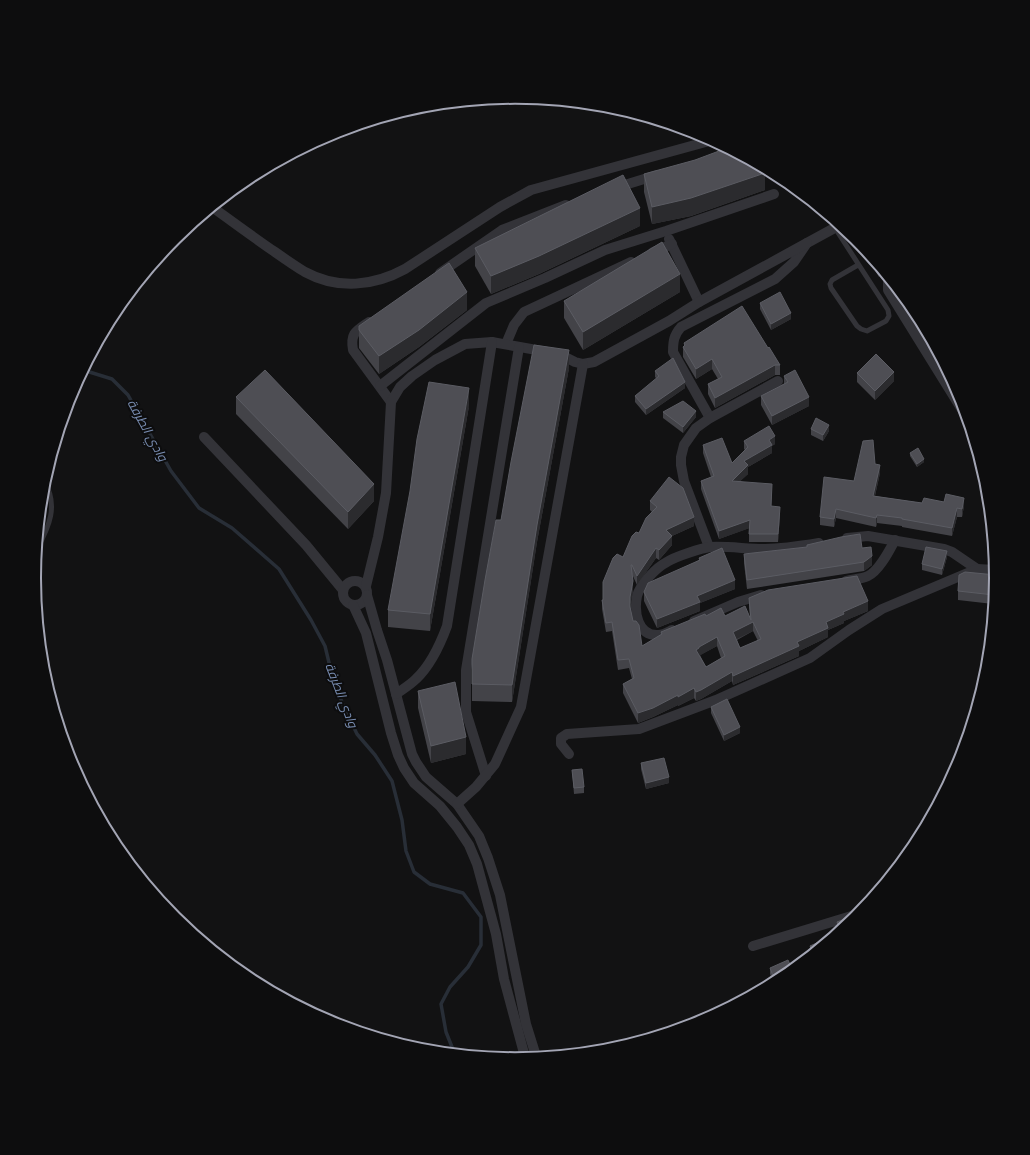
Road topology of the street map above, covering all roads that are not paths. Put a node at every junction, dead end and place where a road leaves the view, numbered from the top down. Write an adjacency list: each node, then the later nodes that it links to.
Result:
1 (703, 143): 6 (street)
2 (666, 172): 3 (street)
3 (606, 190)
4 (774, 194): 8 (street)
5 (576, 201): 13 (street)
6 (216, 210)
7 (835, 227): 10 (street)
8 (666, 231): 11 (street); 23 (street)
9 (841, 233): 12 (lane)
10 (807, 243): 15 (street); 25 (street)
11 (672, 244): 15 (street); 18 (street)
12 (858, 265): 12 (lane)
13 (432, 278)
14 (888, 285): 21 (street)
15 (699, 302): 20 (street)
16 (376, 318): 23 (street)
17 (492, 342): 18 (street); 24 (street); 38 (street)
18 (506, 344): 19 (street)
19 (519, 347): 20 (street); 40 (street)
20 (583, 364): 40 (street)
21 (942, 372)
22 (778, 381): 25 (street)
23 (380, 386): 24 (street)
24 (391, 402): 35 (street)
25 (710, 418): 30 (street)
26 (204, 437): 34 (street)
27 (49, 491): 28 (lane)
28 (43, 537)
29 (895, 540): 30 (street); 31 (street); 33 (street)
30 (709, 547): 36 (street)
31 (977, 569): 32 (street); 39 (street)
32 (989, 570)
33 (837, 582)
34 (343, 590): 35 (street); 37 (street)
35 (366, 590): 37 (street); 38 (street)
36 (774, 592)
37 (353, 605): 44 (street)
38 (396, 694): 41 (street)
39 (569, 754)
40 (486, 776): 41 (street)
41 (457, 804): 45 (street)
42 (845, 918): 43 (street)
43 (753, 946)
44 (523, 1051)
45 (534, 1051)

